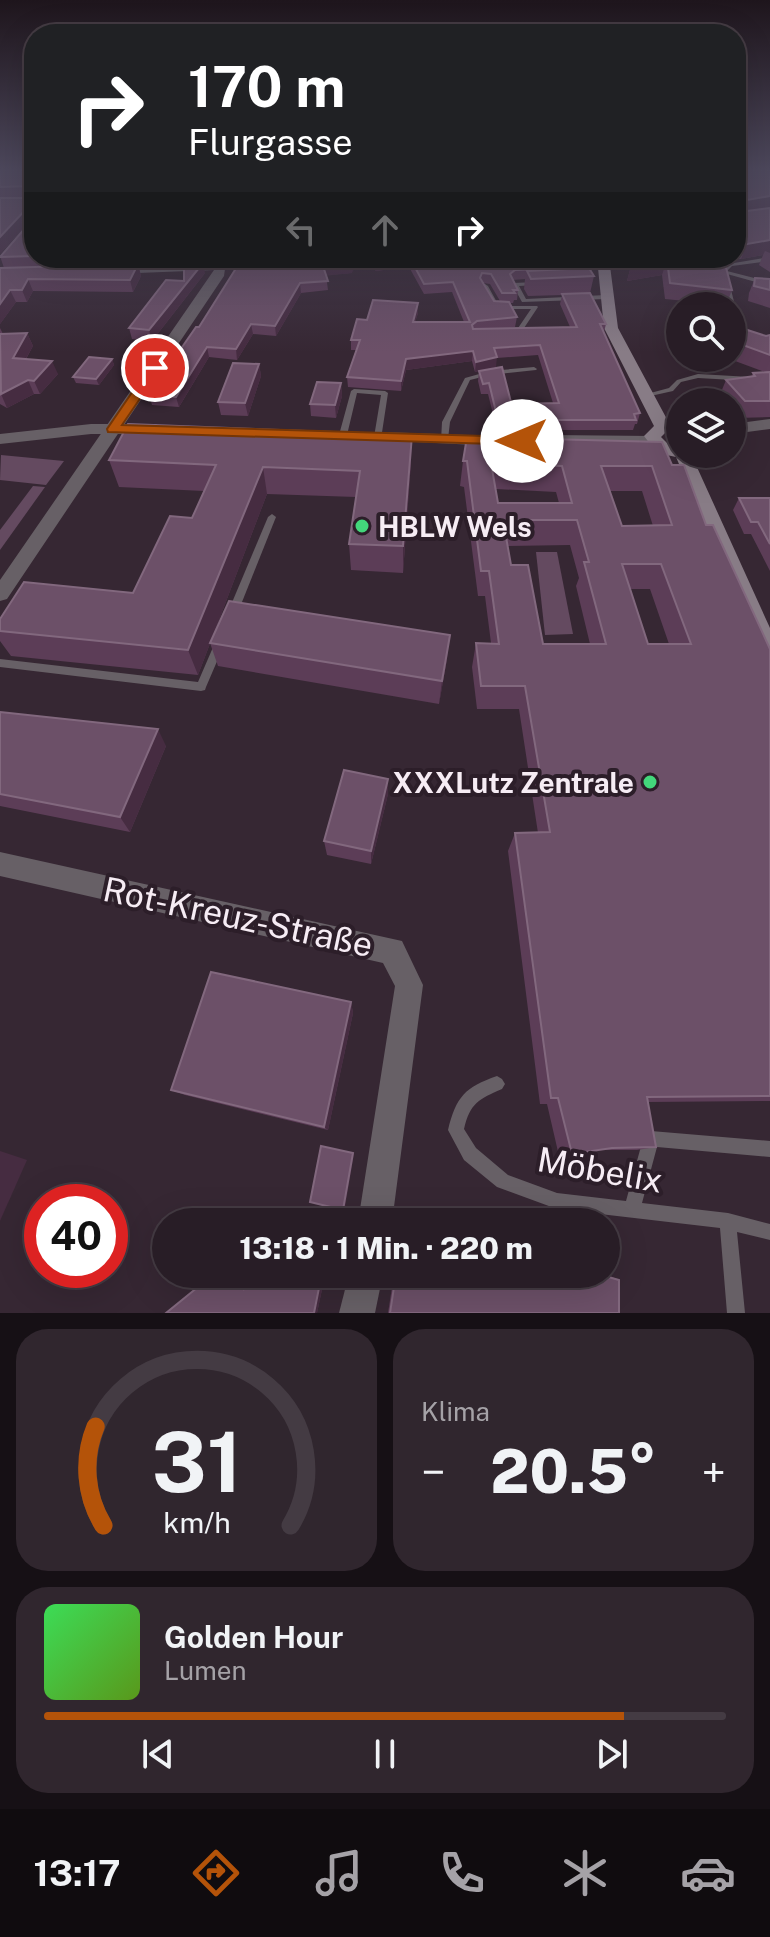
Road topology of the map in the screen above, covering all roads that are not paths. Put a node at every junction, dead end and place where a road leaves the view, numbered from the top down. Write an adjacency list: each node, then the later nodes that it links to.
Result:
1 (770, 259): 2 (lane)
2 (746, 263)
3 (135, 268): 8 (street)
4 (220, 268): 22 (street)
5 (601, 268): 13 (main road)
6 (726, 268): 9 (lane)
7 (713, 269): 9 (lane)
8 (92, 271)
9 (723, 271): 11 (lane); 16 (lane)
10 (545, 283): 13 (lane)
11 (770, 284)
12 (485, 286): 14 (lane)
13 (607, 300): 14 (lane); 19 (main road)
14 (535, 307): 15 (lane)
15 (504, 334)
16 (752, 343)
17 (534, 369): 28 (lane)
18 (770, 380): 19 (lane)
19 (646, 395): 24 (main road)
20 (770, 424): 21 (street)
21 (746, 427)
22 (113, 429): 23 (street); 27 (street); 32 (street)
23 (173, 430)
24 (665, 432): 28 (street); 29 (main road)
25 (336, 435): 26 (street); 26 (lane)
26 (378, 437): 28 (street)
27 (0, 439)
28 (444, 439)
29 (666, 450)
30 (687, 468): 35 (main road)
31 (272, 517): 33 (lane)
32 (0, 594)
33 (231, 617)
34 (225, 631): 36 (lane)
35 (770, 652)
36 (0, 663)
37 (0, 864): 40 (street, Rot-Kreuz-Straße)
38 (497, 1084): 41 (lane, Möbelix)
39 (770, 1149): 41 (lane)
40 (377, 1208)
41 (632, 1210): 42 (lane, Möbelix)
42 (728, 1221): 43 (lane, Möbelix); 46 (lane)
43 (770, 1232)
44 (363, 1288): 45 (street)
45 (357, 1313)
46 (736, 1313)

